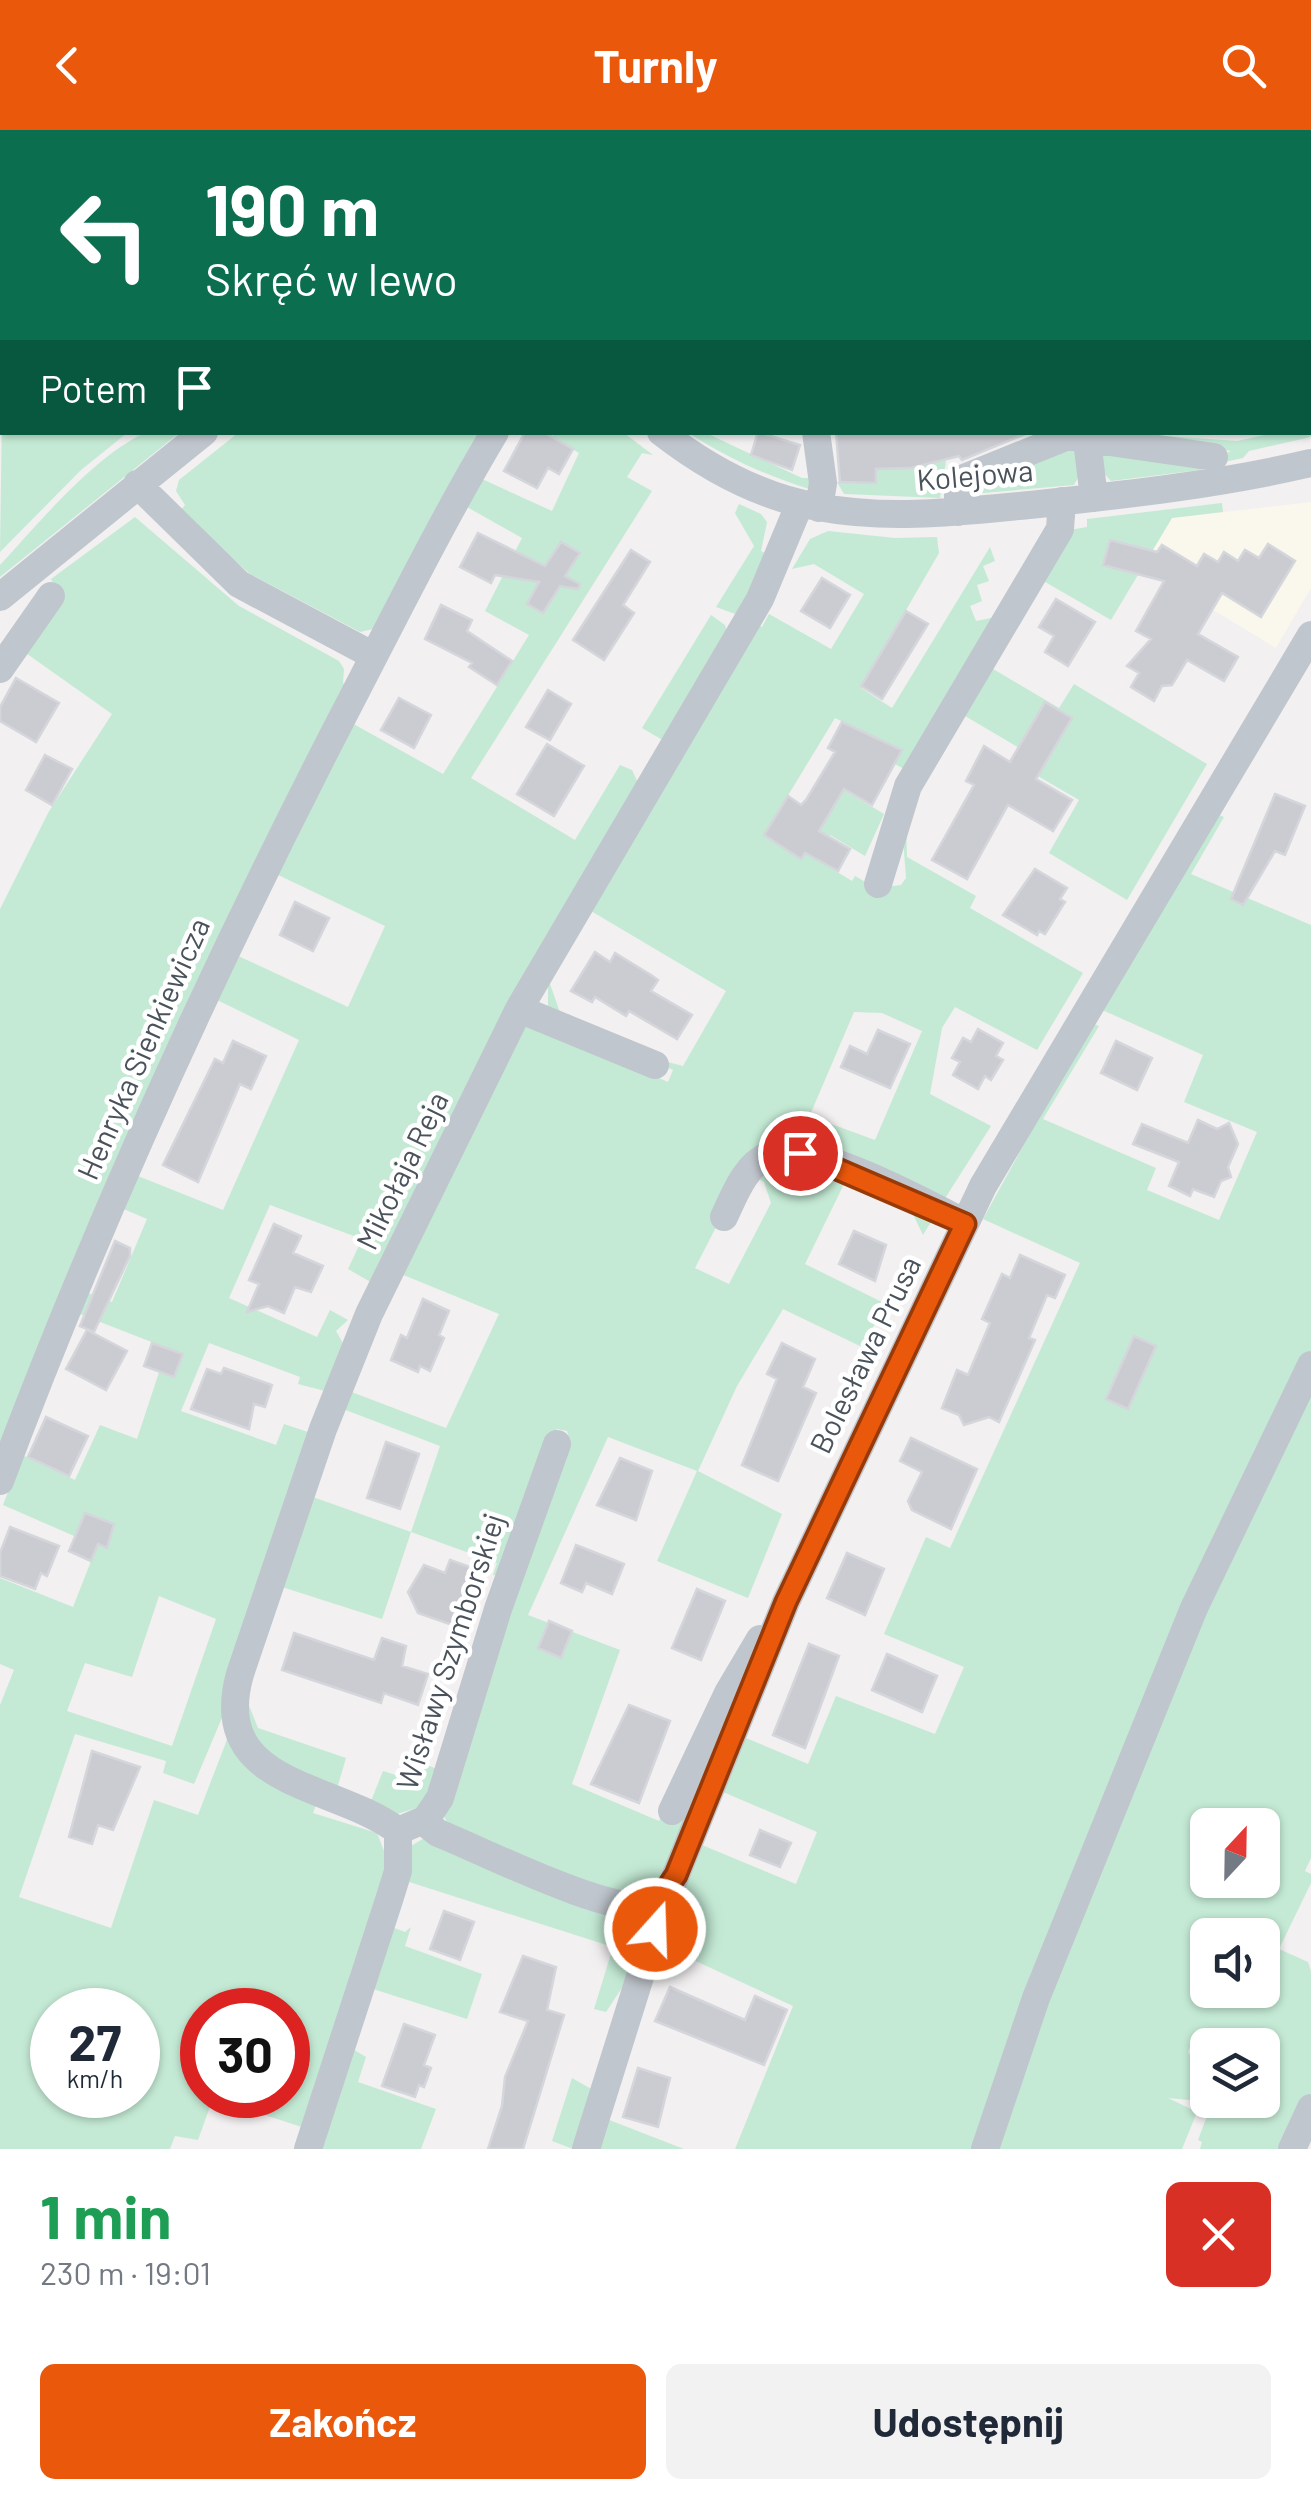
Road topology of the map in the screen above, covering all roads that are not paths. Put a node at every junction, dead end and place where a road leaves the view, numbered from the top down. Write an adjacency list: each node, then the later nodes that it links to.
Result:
1 (200, 435): 8 (street)
2 (493, 435): 16 (street, Henryka Sienkiewicza)
3 (665, 435): 11 (street, Kolejowa)
4 (816, 435): 11 (street)
5 (1086, 435): 6 (street); 9 (street); 12 (street)
6 (1214, 457)
7 (1311, 462): 9 (street, Kolejowa)
8 (137, 484): 14 (street); 16 (street)
9 (1094, 498): 10 (street, Kolejowa)
10 (1062, 501): 12 (street, Kolejowa); 18 (street)
11 (810, 505): 12 (street, Kolejowa); 19 (street, Mikołaja Reja)
12 (958, 512)
13 (50, 596): 17 (street)
14 (0, 597)
15 (1311, 635): 22 (street, Bolesława Prusa)
16 (374, 656): 25 (street, Henryka Sienkiewicza)
17 (0, 669)
18 (878, 884)
19 (520, 1010): 20 (street); 28 (street, Mikołaja Reja)
20 (655, 1065)
21 (724, 1217): 22 (street)
22 (965, 1224): 26 (street, Bolesława Prusa)
23 (1311, 1365): 33 (street)
24 (556, 1444): 28 (street, Wisławy Szymborskiej)
25 (0, 1481)
26 (774, 1635): 27 (street); 29 (street, Bolesława Prusa)
27 (672, 1811)
28 (411, 1826): 29 (street, Mikołaja Reja); 31 (street, Wisławy Szymborskiej)
29 (654, 1907): 32 (street, Bolesława Prusa)
30 (1311, 2108): 34 (street)
31 (308, 2149)
32 (586, 2149)
33 (985, 2149)
34 (1292, 2149)

